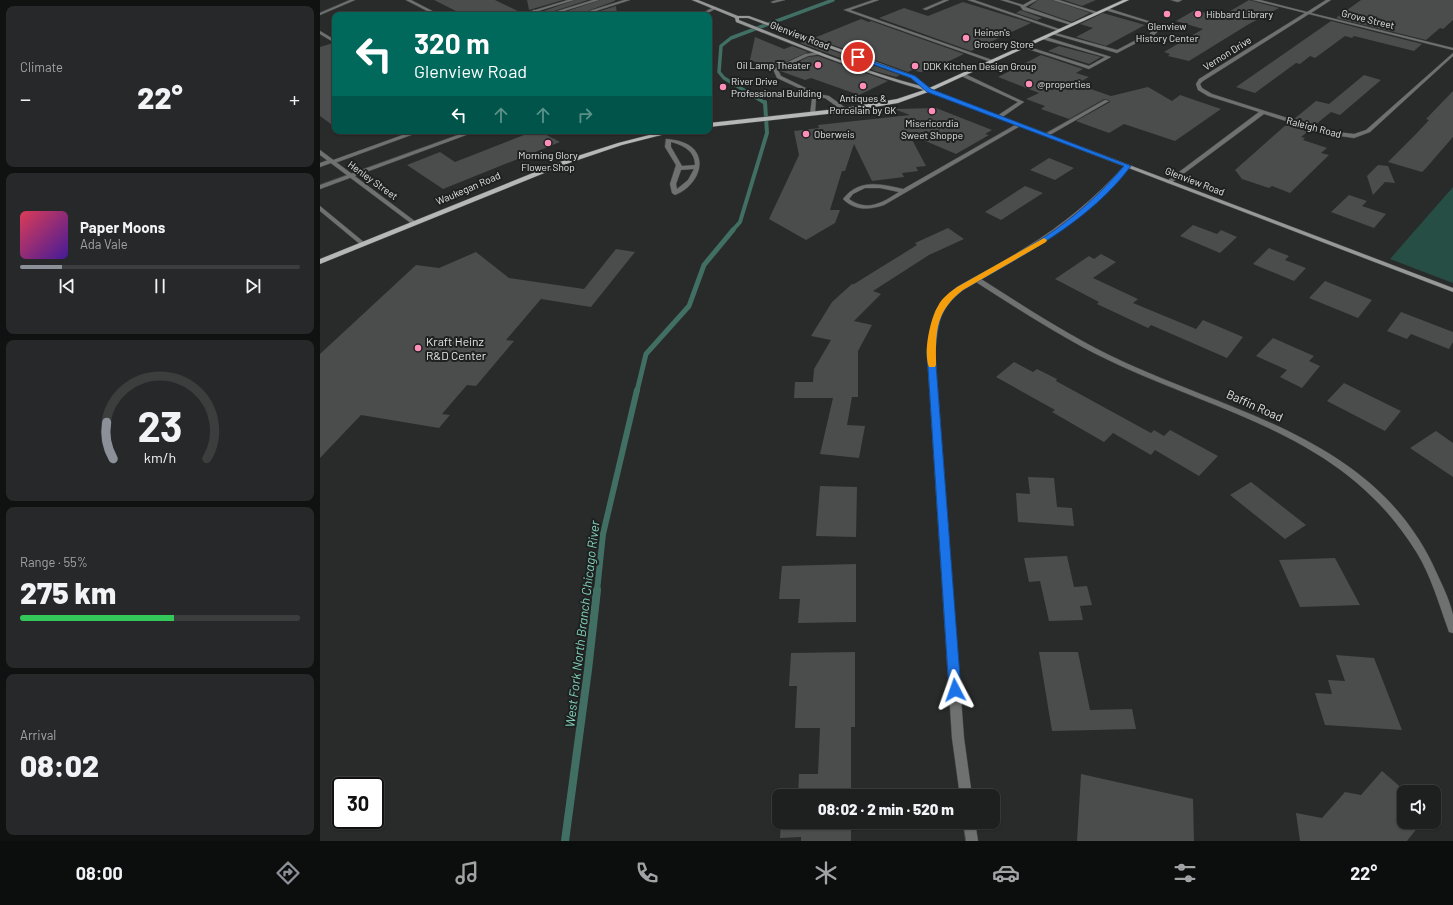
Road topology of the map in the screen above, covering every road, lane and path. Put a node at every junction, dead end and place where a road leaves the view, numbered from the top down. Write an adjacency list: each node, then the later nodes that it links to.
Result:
1 (353, 0): 32 (street)
2 (408, 0): 25 (street)
3 (572, 0): 24 (street)
4 (597, 0): 27 (street)
5 (628, 0): 28 (street)
6 (694, 0): 21 (main road, Glenview Road)
7 (783, 0): 19 (street)
8 (877, 0): 48 (street)
9 (947, 0): 22 (street)
10 (970, 0): 35 (street)
11 (1003, 0): 20 (street)
12 (1036, 0): 20 (street)
13 (1055, 0): 30 (street)
14 (1127, 0): 23 (main road)
15 (1173, 0): 16 (street)
16 (1180, 0)
17 (1255, 0): 31 (street, Grove Street)
18 (1329, 0): 31 (street, Vernon Drive)
19 (773, 2)
20 (1023, 6): 34 (street)
21 (715, 8): 29 (street); 33 (main road, Glenview Road)
22 (925, 9)
23 (1106, 9): 30 (main road); 38 (street)
24 (534, 11): 26 (street)
25 (432, 12)
26 (530, 12)
27 (557, 12)
28 (588, 12)
29 (707, 12)
30 (1098, 13): 34 (main road)
31 (1309, 13): 43 (street, Grove Street); 54 (street, Vernon Drive)
32 (320, 14)
33 (738, 17): 44 (main road, Glenview Road); 50 (main road, Glenview Road)
34 (1072, 24): 35 (main road)
35 (1060, 30): 37 (main road)
36 (320, 32): 40 (street)
37 (1054, 33): 39 (main road); 41 (street)
38 (1152, 34)
39 (1044, 38): 42 (main road); 42 (street)
40 (332, 40)
41 (1140, 40)
42 (1024, 47): 48 (main road)
43 (1453, 49)
44 (812, 50): 45 (main road, Glenview Road); 47 (street)
45 (819, 53): 47 (street); 50 (main road, Glenview Road)
46 (1453, 54): 54 (street, Raleigh Road)
47 (807, 55): 51 (street)
48 (993, 61): 49 (main road)
49 (963, 75): 50 (main road); 56 (street)
50 (929, 90): 53 (main road); 56 (main road, Glenview Road)
51 (818, 95): 53 (street); 55 (street)
52 (1107, 101): 62 (street)
53 (845, 110): 55 (main road)
54 (1263, 112): 70 (street)
55 (812, 113): 57 (main road)
56 (999, 117): 58 (main road, Glenview Road)
57 (712, 125)
58 (1019, 125): 62 (main road, Glenview Road); 72 (street)
59 (410, 134): 64 (street)
60 (466, 134): 69 (street)
61 (650, 134): 74 (main road, Waukegan Road)
62 (1046, 135): 66 (main road, Glenview Road)
63 (320, 152): 64 (street, Henley Street)
64 (332, 161): 65 (street); 69 (street, Henley Street)
65 (320, 165)
66 (1128, 166): 70 (main road, Glenview Road); 77 (street)
67 (679, 168): 68 (street); 68 (street); 68 (street)
68 (697, 168)
69 (352, 176): 71 (street); 74 (street, Henley Street)
70 (1169, 182): 78 (main road, Glenview Road)
71 (320, 187)
72 (903, 192): 72 (street)
73 (320, 208): 75 (street)
74 (414, 223): 75 (main road, Waukegan Road)
75 (363, 244): 76 (main road, Waukegan Road)
76 (320, 262)
77 (976, 279): 79 (street, Baffin Road); 80 (street)
78 (1453, 290)
79 (1453, 629)
80 (965, 789)
81 (970, 829): 82 (street)
82 (972, 841)

